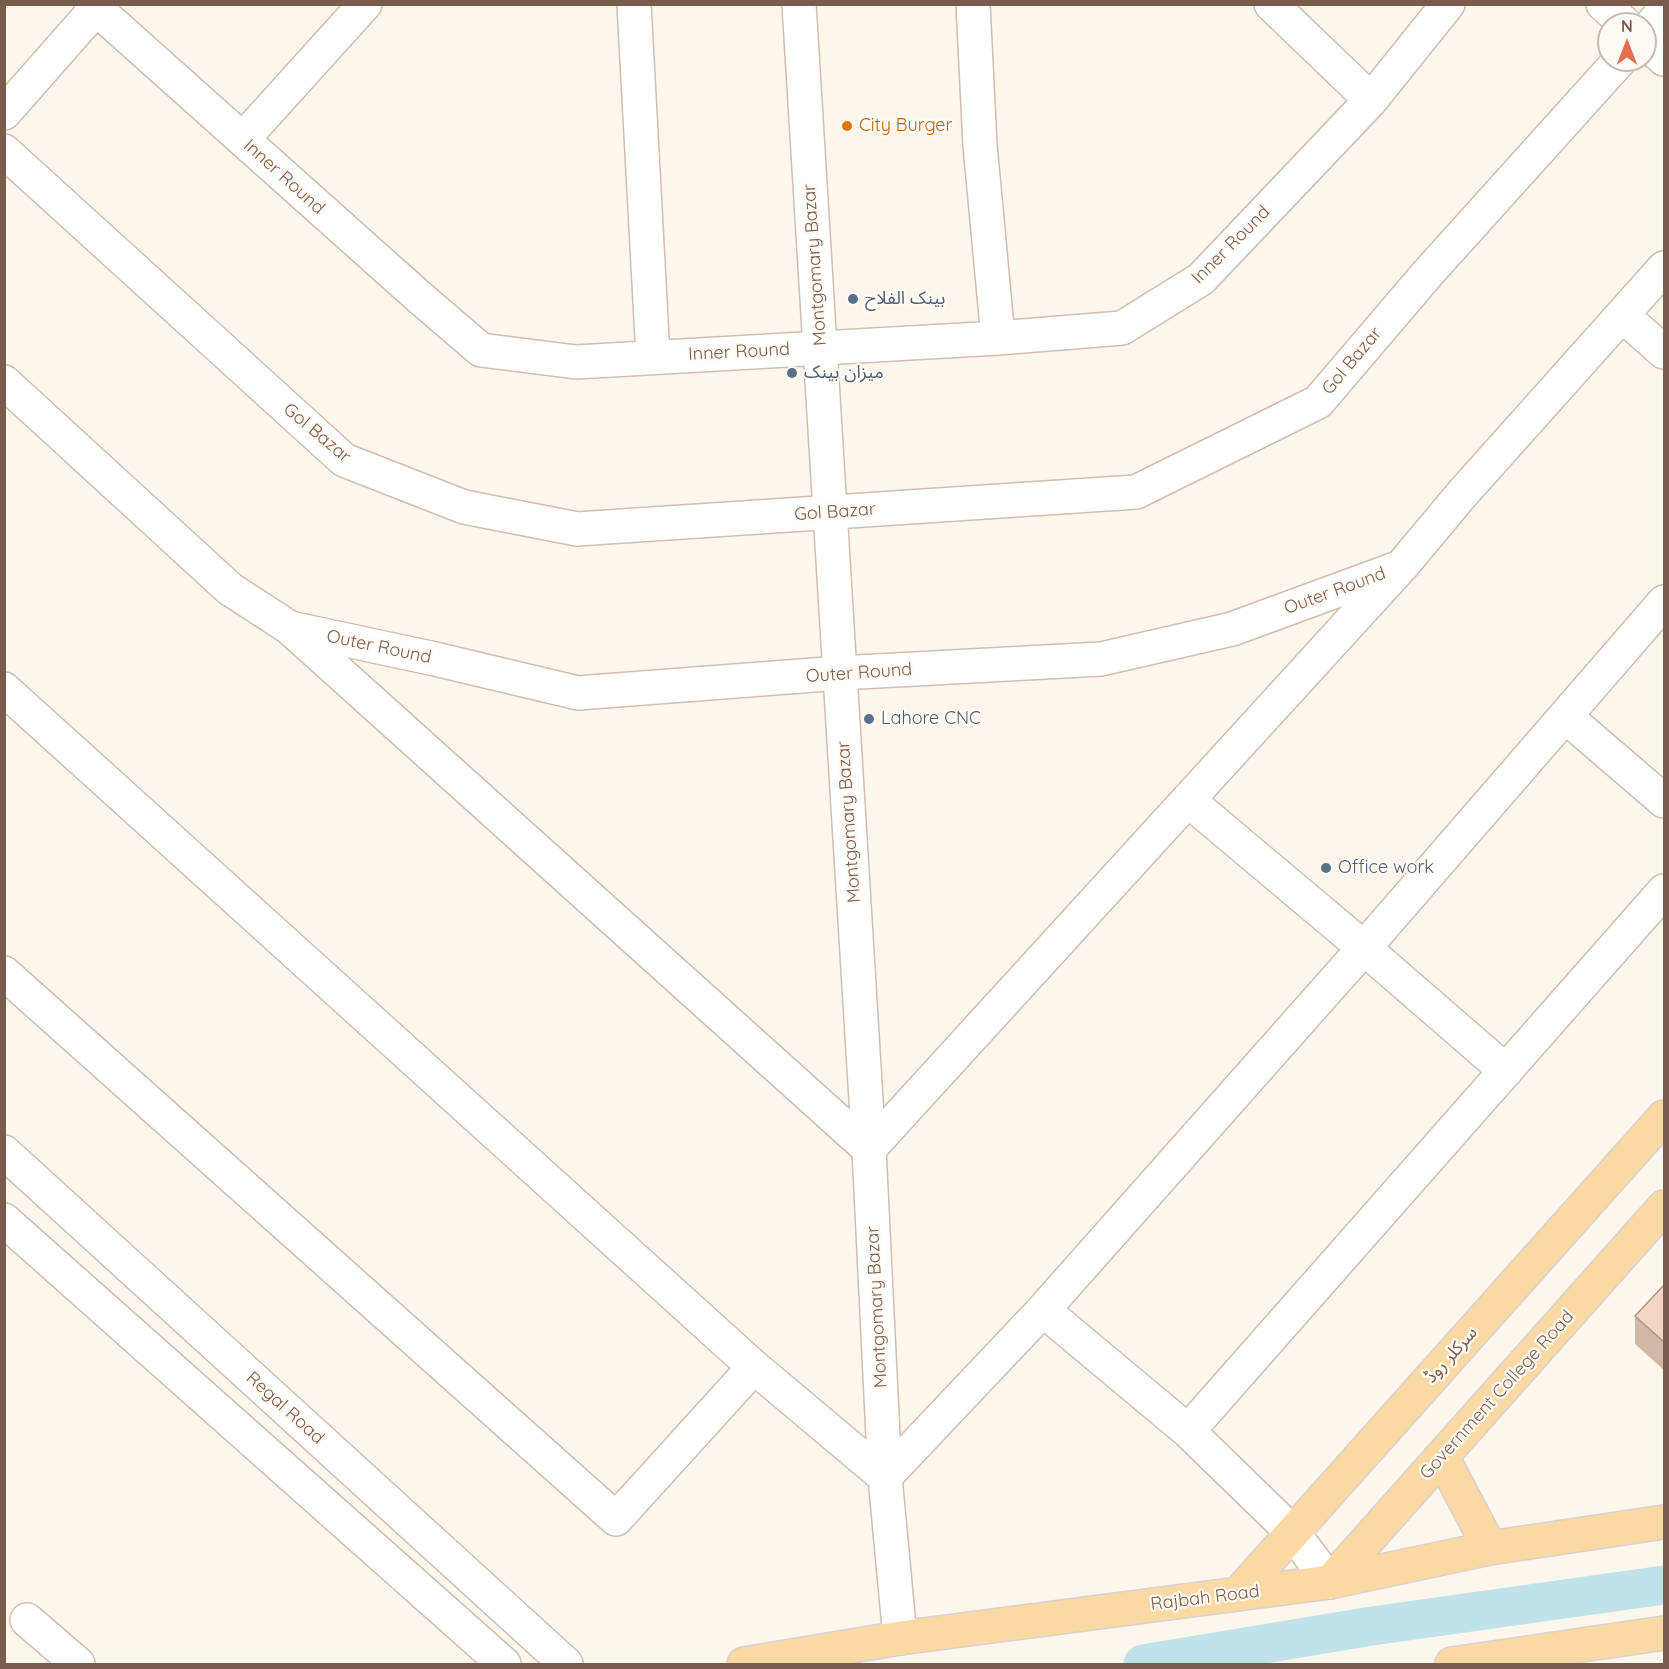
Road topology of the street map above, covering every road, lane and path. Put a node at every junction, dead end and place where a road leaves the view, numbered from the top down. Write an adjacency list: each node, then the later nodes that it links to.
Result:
1 (365, 4): 11 (street)
2 (634, 4): 18 (street)
3 (799, 4): 16 (street, Montgomary Bazar)
4 (973, 4): 15 (street)
5 (1270, 4): 9 (street)
6 (1448, 4): 9 (street, Inner Round)
7 (96, 6): 10 (street); 11 (street, Inner Round)
8 (1609, 72): 20 (street, Gol Bazar)
9 (1371, 100): 15 (street, Inner Round)
10 (4, 112)
11 (243, 139): 18 (street, Inner Round)
12 (4, 151): 20 (street, Gol Bazar)
13 (1665, 268): 14 (street, Outer Round)
14 (1622, 315): 17 (street); 21 (street, Outer Round)
15 (998, 338): 16 (street, Inner Round)
16 (821, 348): 18 (street, Inner Round); 20 (street, Montgomary Bazar)
17 (1665, 352)
18 (653, 357)
19 (8, 392): 23 (street, Outer Round)
20 (831, 513): 24 (street, Montgomary Bazar)
21 (1401, 567): 24 (street, Outer Round); 27 (street)
22 (1665, 602): 26 (street)
23 (290, 628): 24 (street, Outer Round); 34 (street)
24 (840, 673): 34 (street, Montgomary Bazar)
25 (4, 689): 39 (street)
26 (1565, 716): 28 (street); 30 (street)
27 (1188, 800): 30 (street); 34 (street)
28 (1665, 801)
29 (1665, 891): 32 (street)
30 (1364, 948): 32 (street); 38 (street)
31 (4, 973): 39 (street)
32 (1506, 1071): 40 (street)
33 (1665, 1117): 44 (main road, سرکلر روڈ)
34 (869, 1149): 42 (street, Montgomary Bazar)
35 (4, 1152): 53 (street, Regal Road)
36 (1665, 1207): 41 (main road, Government College Road)
37 (4, 1220): 52 (street)
38 (1043, 1310): 40 (street); 42 (street)
39 (754, 1367): 42 (street)
40 (1188, 1431): 44 (street)
41 (1442, 1457): 45 (main road); 46 (main road, Government College Road)
42 (885, 1477): 50 (street, Montgomary Bazar)
43 (1665, 1522): 45 (main road, Rajbah Road)
44 (1292, 1532): 46 (street); 47 (main road, سرکلر روڈ)
45 (1490, 1548): 46 (main road, Rajbah Road)
46 (1330, 1582): 47 (main road, Rajbah Road)
47 (1238, 1594): 50 (main road, Rajbah Road)
48 (27, 1620): 51 (street)
49 (1665, 1633): 55 (main road)
50 (900, 1638): 54 (main road, Rajbah Road)
51 (78, 1665)
52 (504, 1665)
53 (566, 1665)
54 (744, 1665)
55 (1452, 1665)

